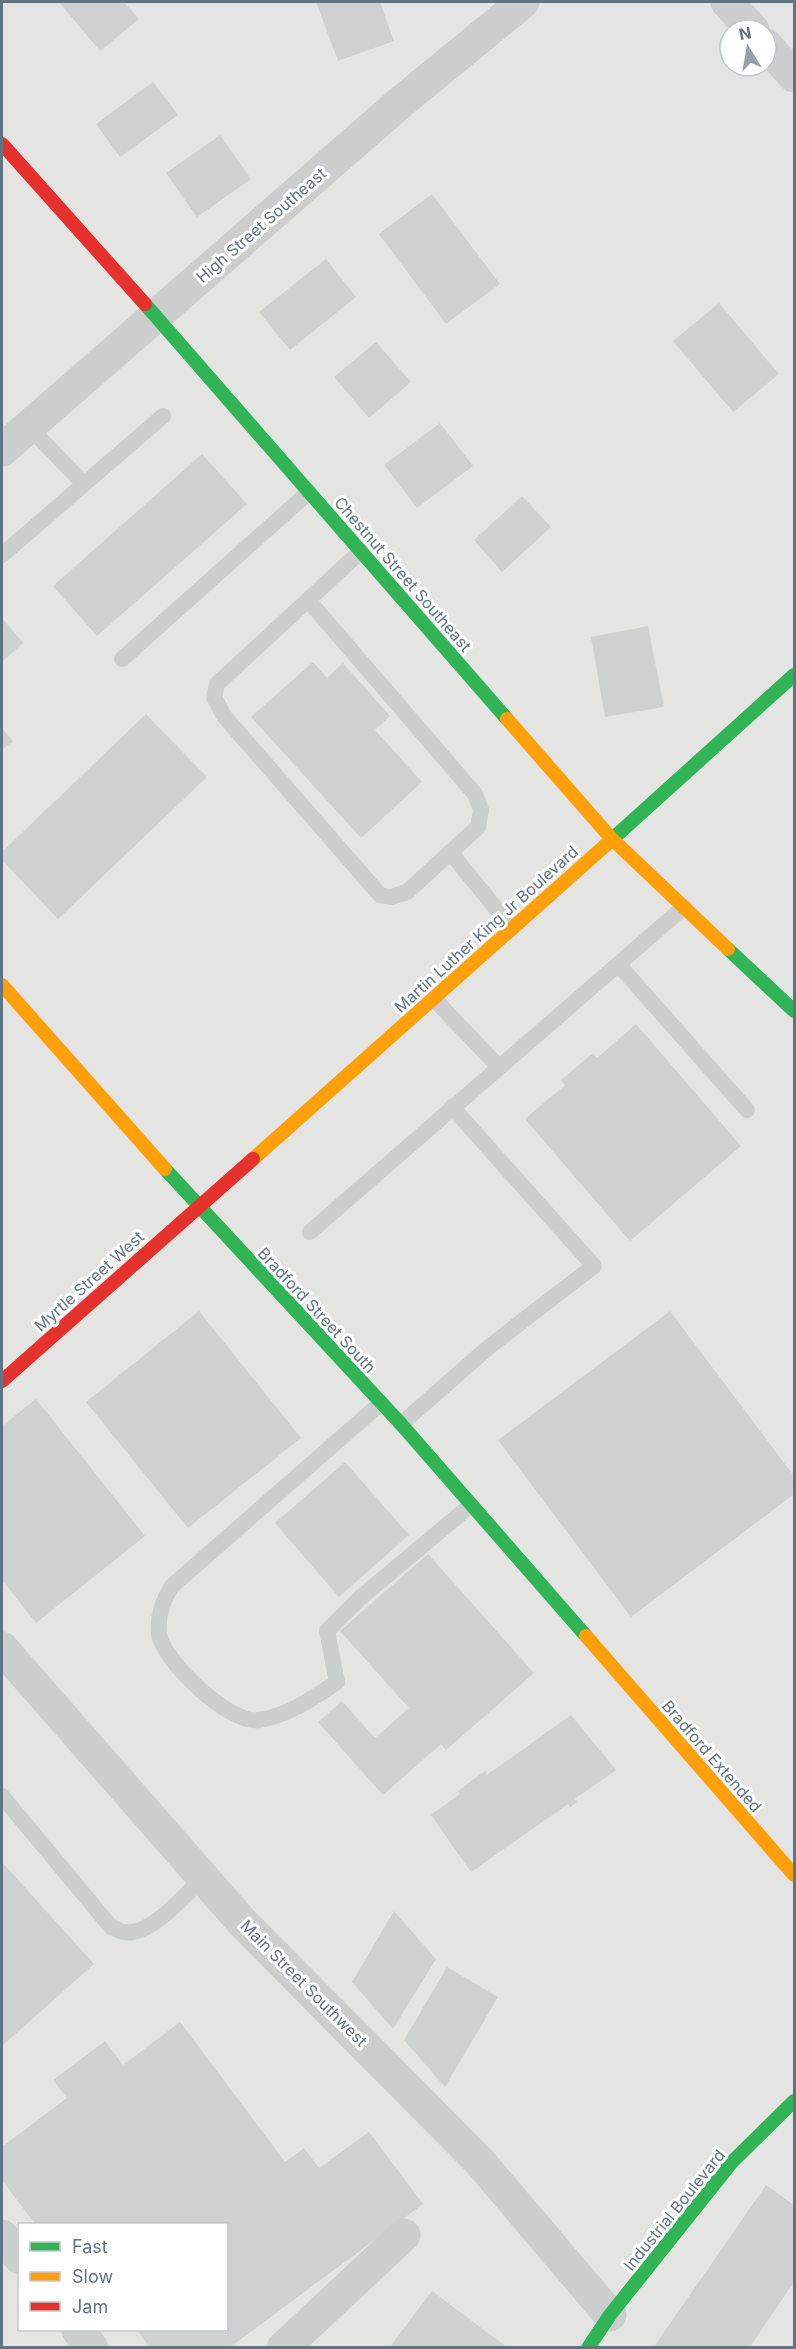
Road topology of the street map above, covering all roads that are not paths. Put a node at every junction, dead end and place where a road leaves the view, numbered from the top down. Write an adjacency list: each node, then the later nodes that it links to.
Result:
1 (523, 2): 7 (street, High Street Southeast)
2 (727, 2): 3 (street)
3 (742, 18)
4 (778, 58): 5 (street)
5 (795, 76)
6 (2, 144): 7 (street, Chestnut Street Southeast)
7 (156, 316): 9 (street, High Street Southeast); 12 (street, Chestnut Street Southeast)
8 (163, 416): 11 (lane)
9 (29, 427): 10 (street, High Street Southeast); 11 (lane)
10 (2, 450)
11 (84, 484): 14 (lane)
12 (309, 492): 13 (street, Chestnut Street Southeast); 16 (lane)
13 (361, 551): 15 (lane); 18 (street, Chestnut Street Southeast)
14 (2, 555)
15 (308, 600): 19 (lane); 19 (lane)
16 (122, 659)
17 (795, 675): 18 (street, Martin Luther King Jr Boulevard)
18 (611, 838): 20 (street, Chestnut Street Southeast); 21 (street, Martin Luther King Jr Boulevard)
19 (450, 852): 21 (lane)
20 (684, 907): 22 (lane); 25 (street, Chestnut Street Southeast)
21 (512, 928): 24 (street, Martin Luther King Jr Boulevard)
22 (618, 964): 26 (lane); 28 (lane)
23 (2, 985): 29 (street, Bradford Street South)
24 (434, 999): 26 (lane); 29 (street, Martin Luther King Jr Boulevard)
25 (795, 1011)
26 (498, 1066): 27 (lane)
27 (452, 1107): 30 (lane); 33 (lane)
28 (747, 1110)
29 (198, 1206): 31 (street, Myrtle Street West); 32 (street, Bradford Street South)
30 (310, 1232)
31 (2, 1381)
32 (381, 1403): 33 (street, Bradford Street South); 34 (lane)
33 (400, 1424): 34 (street, Bradford Street South)
34 (471, 1505): 36 (street, Bradford Street South)
35 (2, 1648): 39 (street, Main Street Southwest)
36 (605, 1659): 38 (street, Bradford Extended)
37 (2, 1796): 39 (lane)
38 (795, 1875)
39 (203, 1877): 46 (street, Main Street Southwest)
40 (795, 2101): 42 (street, Industrial Boulevard)
41 (763, 2148): 42 (street)
42 (732, 2162): 46 (street, Industrial Boulevard)
43 (404, 2235): 49 (street)
44 (2, 2236): 45 (street)
45 (18, 2256)
46 (610, 2315): 50 (street, Industrial Boulevard)
47 (79, 2331): 48 (street)
48 (92, 2348)
49 (283, 2348)
50 (588, 2348)

